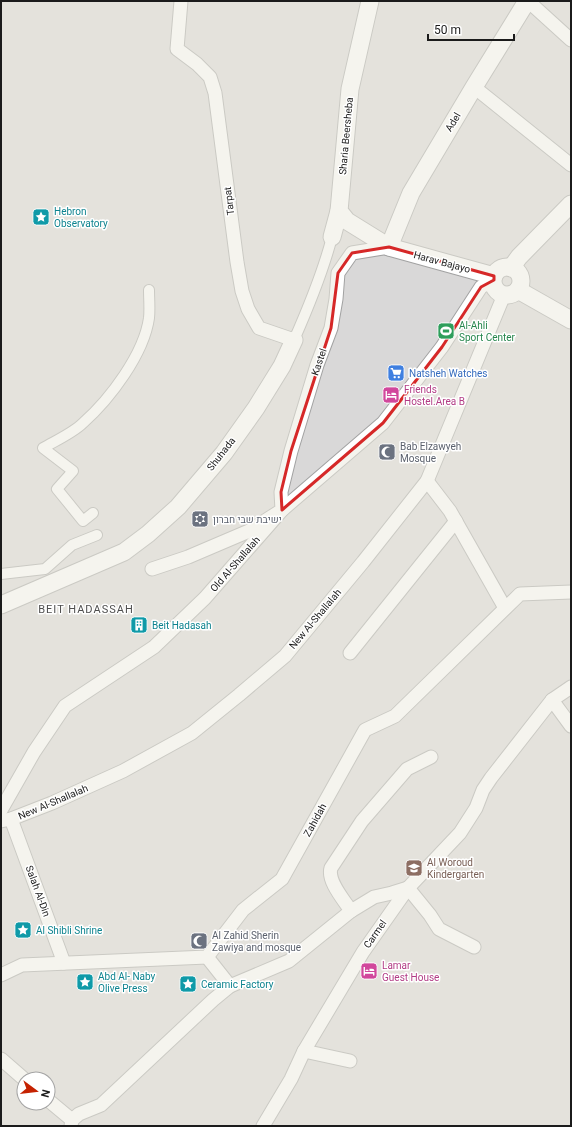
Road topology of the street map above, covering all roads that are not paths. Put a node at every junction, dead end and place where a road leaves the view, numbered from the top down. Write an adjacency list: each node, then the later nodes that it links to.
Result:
1 (181, 1): 16 (street, Tarpat)
2 (370, 1): 8 (street, Sharia Beersheba)
3 (527, 1): 4 (street); 5 (street, Adel)
4 (571, 40)
5 (474, 87): 6 (street); 10 (street, Adel)
6 (571, 165)
7 (571, 204): 11 (street)
8 (339, 211): 9 (street, Shuhada); 10 (street)
9 (332, 237): 16 (street, Shuhada)
10 (389, 247): 12 (street, Harav Bajayo); 18 (street, Kastel)
11 (512, 268): 12 (street); 14 (street)
12 (494, 278): 14 (street); 18 (street, Old Al-Shallalah)
13 (149, 290): 19 (street)
14 (511, 292): 15 (street); 17 (street, New Al-Shallalah)
15 (571, 320)
16 (294, 340): 25 (street, Shuhada)
17 (427, 481): 20 (street); 33 (street, New Al-Shallalah)
18 (282, 510): 22 (street); 32 (street, Old Al-Shallalah)
19 (93, 513)
20 (456, 521): 26 (street); 27 (street)
21 (97, 535): 23 (street)
22 (152, 570)
23 (1, 574)
24 (571, 592): 26 (street, Zahidah)
25 (1, 605)
26 (505, 608): 37 (street, Zahidah)
27 (350, 653)
28 (571, 687): 29 (street, Carmel)
29 (552, 700): 30 (street); 34 (street, Carmel)
30 (571, 726)
31 (431, 757): 35 (street)
32 (1, 810)
33 (6, 820): 38 (street, Salah Al-Din)
34 (408, 888): 35 (street); 36 (street); 41 (street, Carmel)
35 (351, 911): 40 (street)
36 (474, 947)
37 (207, 957): 38 (street); 40 (street)
38 (64, 963): 39 (street)
39 (1, 975)
40 (230, 986): 46 (street)
41 (304, 1051): 43 (street); 47 (street, Carmel)
42 (1, 1060): 44 (street)
43 (350, 1061)
44 (16, 1072)
45 (56, 1108): 46 (street)
46 (72, 1123)
47 (263, 1126)

